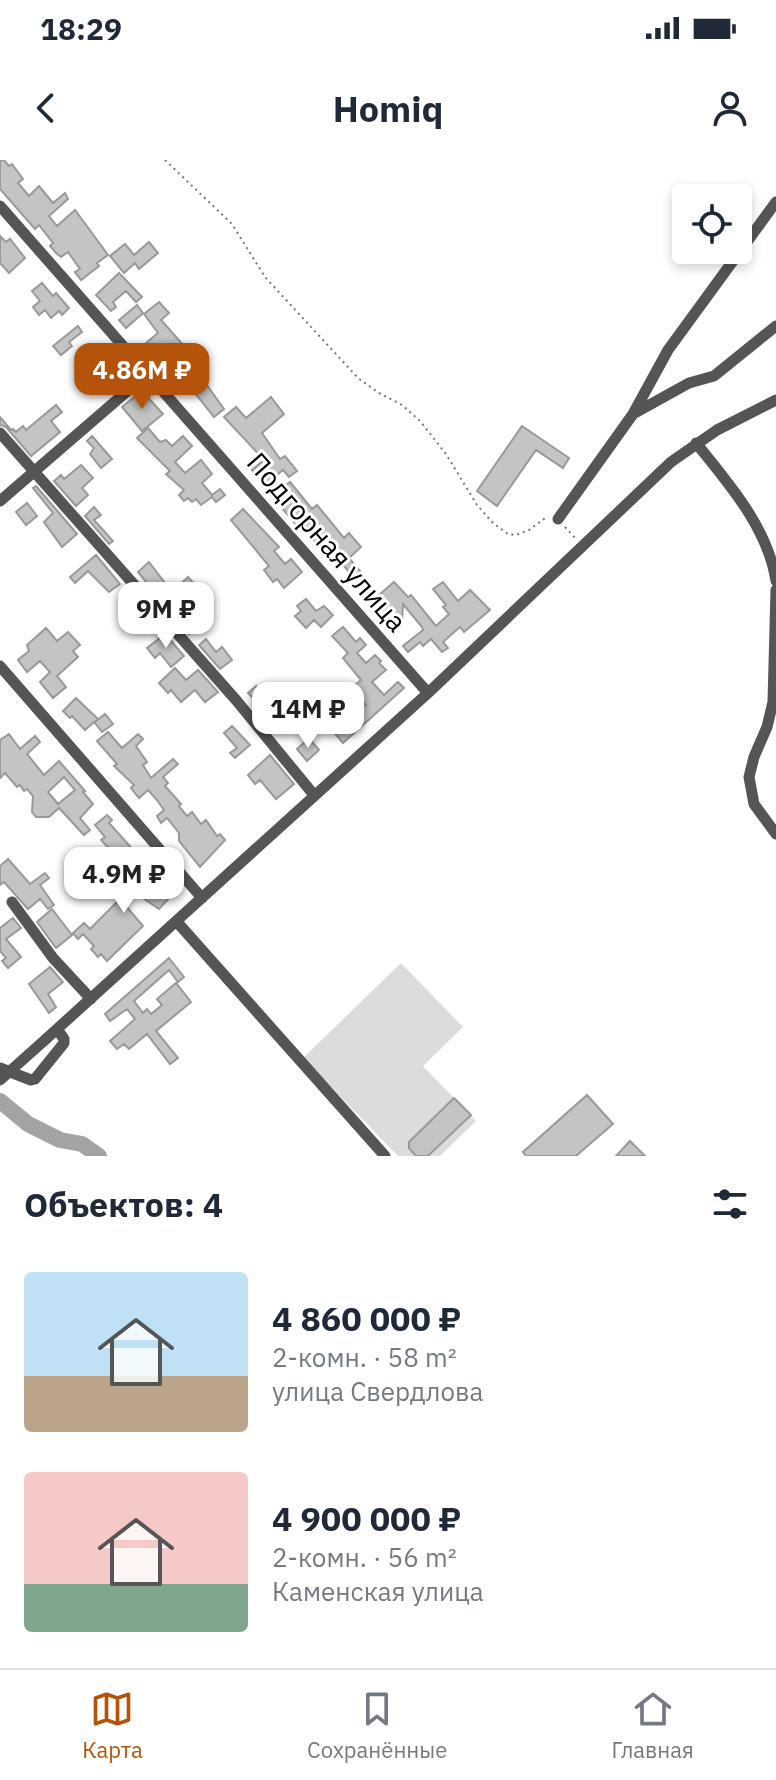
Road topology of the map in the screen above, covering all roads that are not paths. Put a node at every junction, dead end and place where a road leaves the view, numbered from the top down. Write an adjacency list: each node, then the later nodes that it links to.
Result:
1 (776, 202): 6 (street)
2 (0, 206): 4 (street, Подгорная улица)
3 (776, 326): 6 (street)
4 (147, 374): 9 (street); 15 (street, Подгорная улица)
5 (776, 400): 8 (street)
6 (633, 414): 11 (street)
7 (0, 433): 9 (street)
8 (696, 443): 12 (street); 15 (street)
9 (33, 473): 10 (street); 16 (street)
10 (0, 501)
11 (558, 519)
12 (776, 581)
13 (776, 590): 17 (street)
14 (0, 666): 18 (street)
15 (428, 693): 16 (street)
16 (314, 795): 18 (street)
17 (776, 834)
18 (202, 898): 20 (street)
19 (12, 902): 21 (street)
20 (177, 922): 21 (street); 25 (street)
21 (91, 999): 22 (street)
22 (57, 1029): 23 (street); 24 (street, bridge)
23 (0, 1068)
24 (0, 1080)
25 (385, 1156)

